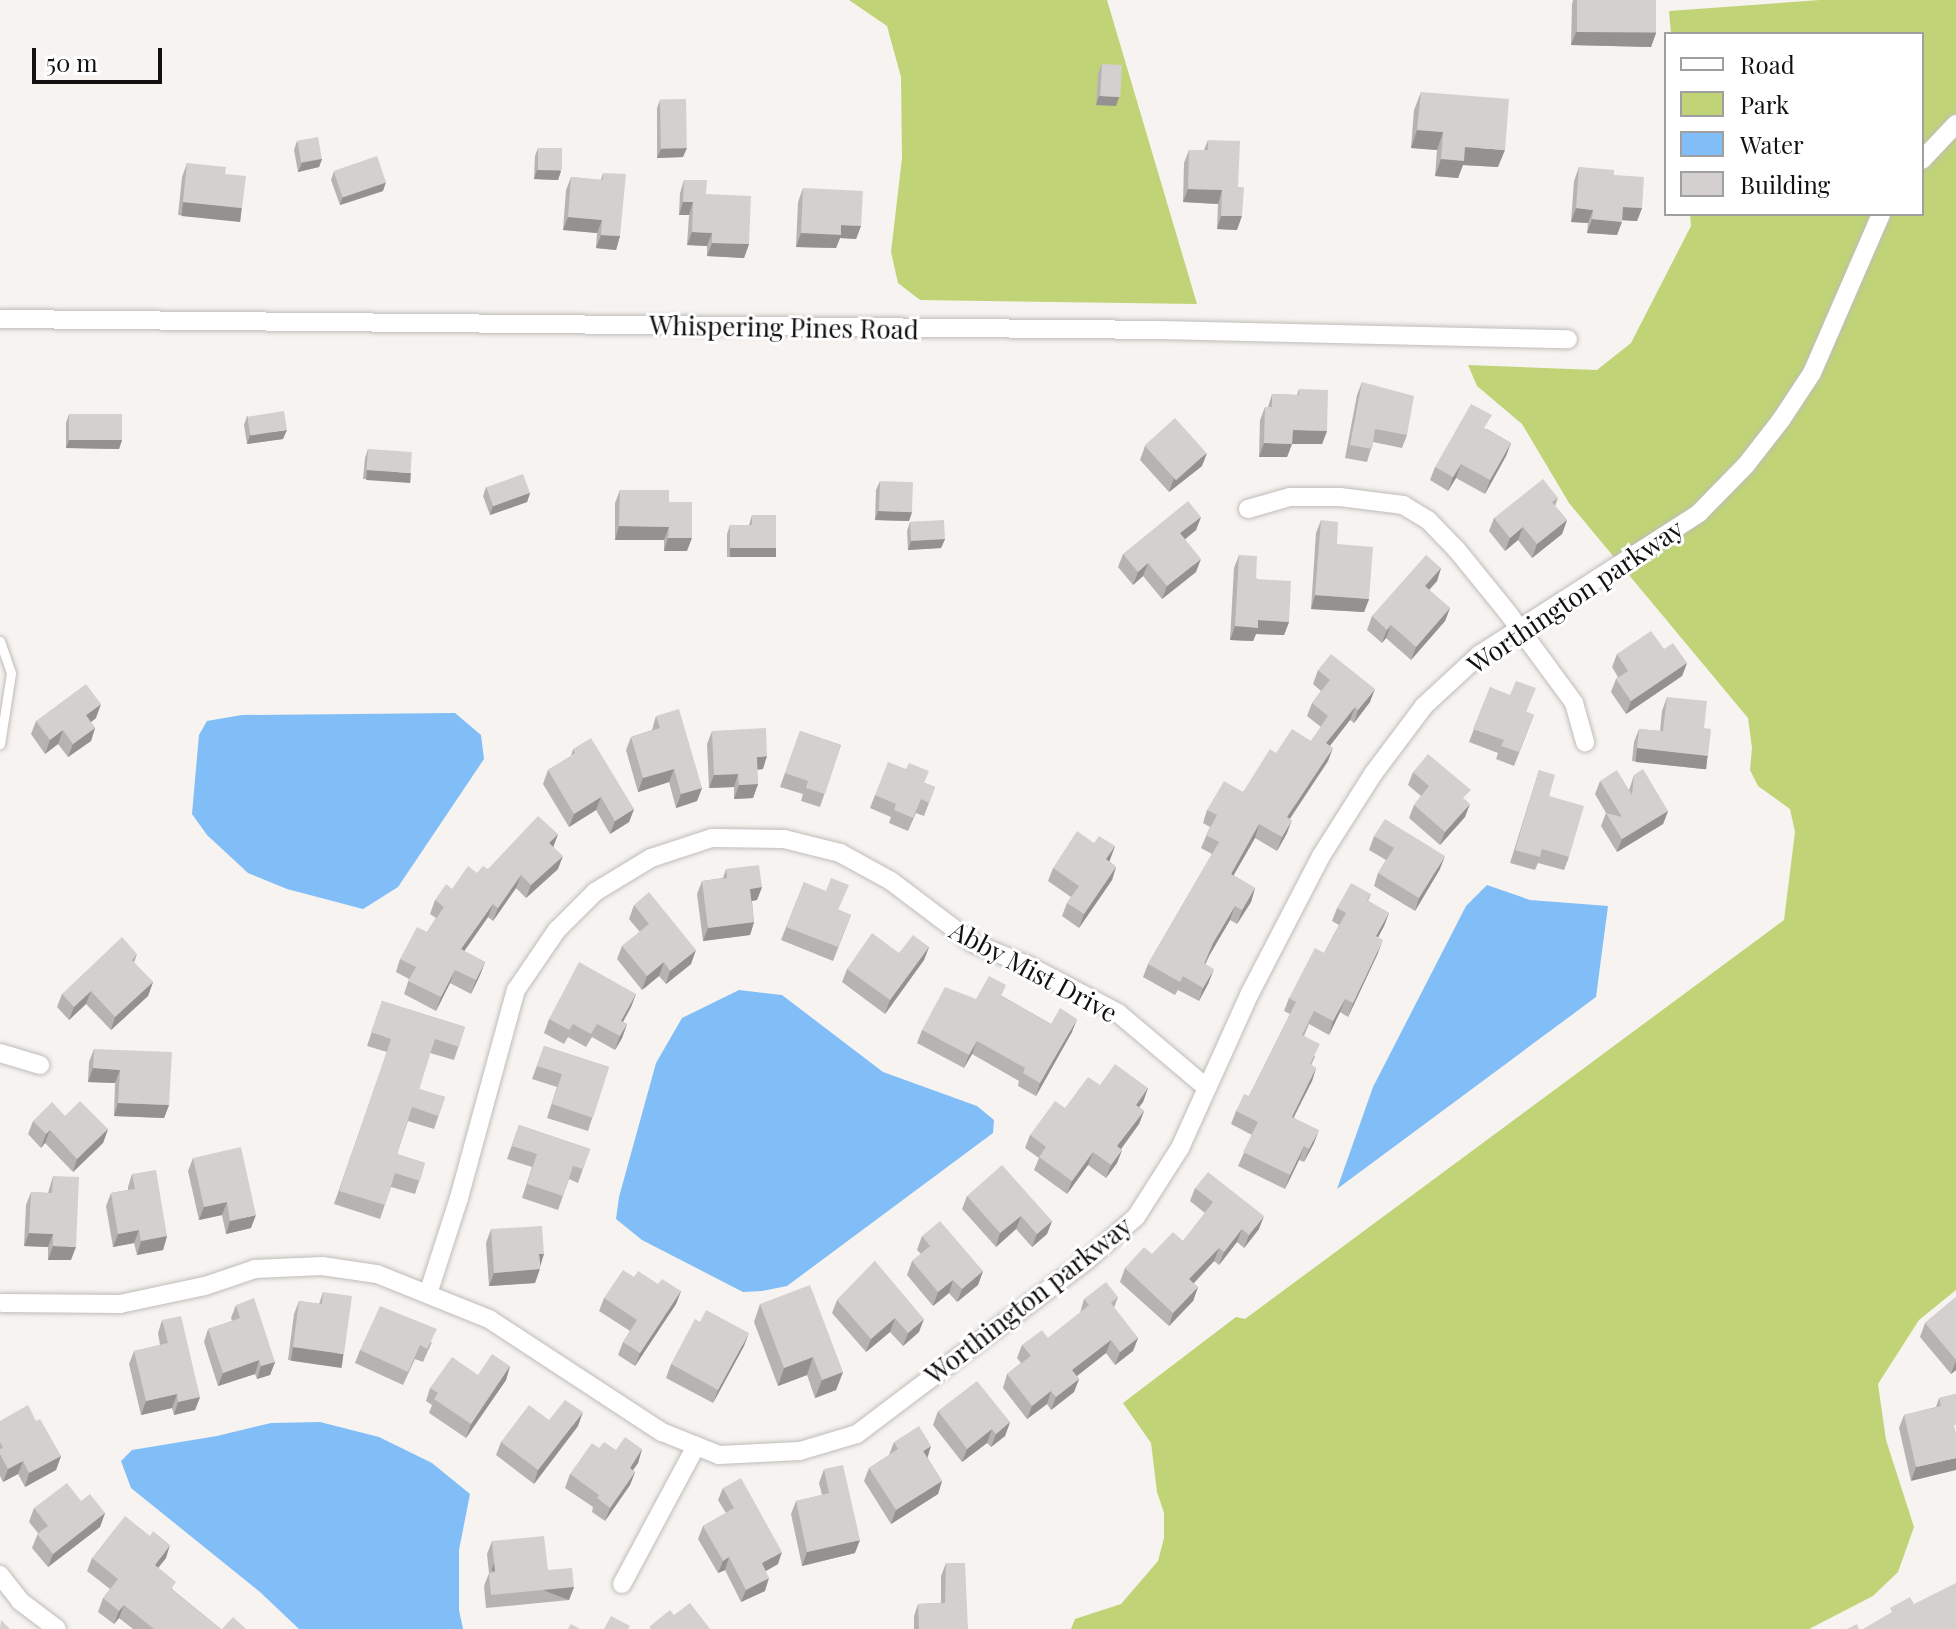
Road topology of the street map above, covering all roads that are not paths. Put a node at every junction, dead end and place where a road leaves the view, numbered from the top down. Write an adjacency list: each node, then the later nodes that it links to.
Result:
1 (1956, 124): 2 (street)
2 (1924, 158)
3 (1880, 216): 7 (street, Worthington parkway)
4 (0, 319): 5 (street, Whispering Pines Road)
5 (1568, 339)
6 (1248, 509): 7 (street)
7 (1519, 628): 9 (street); 13 (street, Worthington parkway)
8 (0, 641): 10 (lane)
9 (1585, 742)
10 (0, 744)
11 (0, 1053): 12 (street)
12 (40, 1065)
13 (1207, 1088): 14 (street, Abby Mist Drive); 16 (street, Worthington parkway)
14 (428, 1294): 15 (street, Worthington parkway); 16 (street, Worthington parkway)
15 (1, 1306)
16 (696, 1446): 18 (street)
17 (0, 1575): 19 (street)
18 (622, 1584)
19 (57, 1629)

